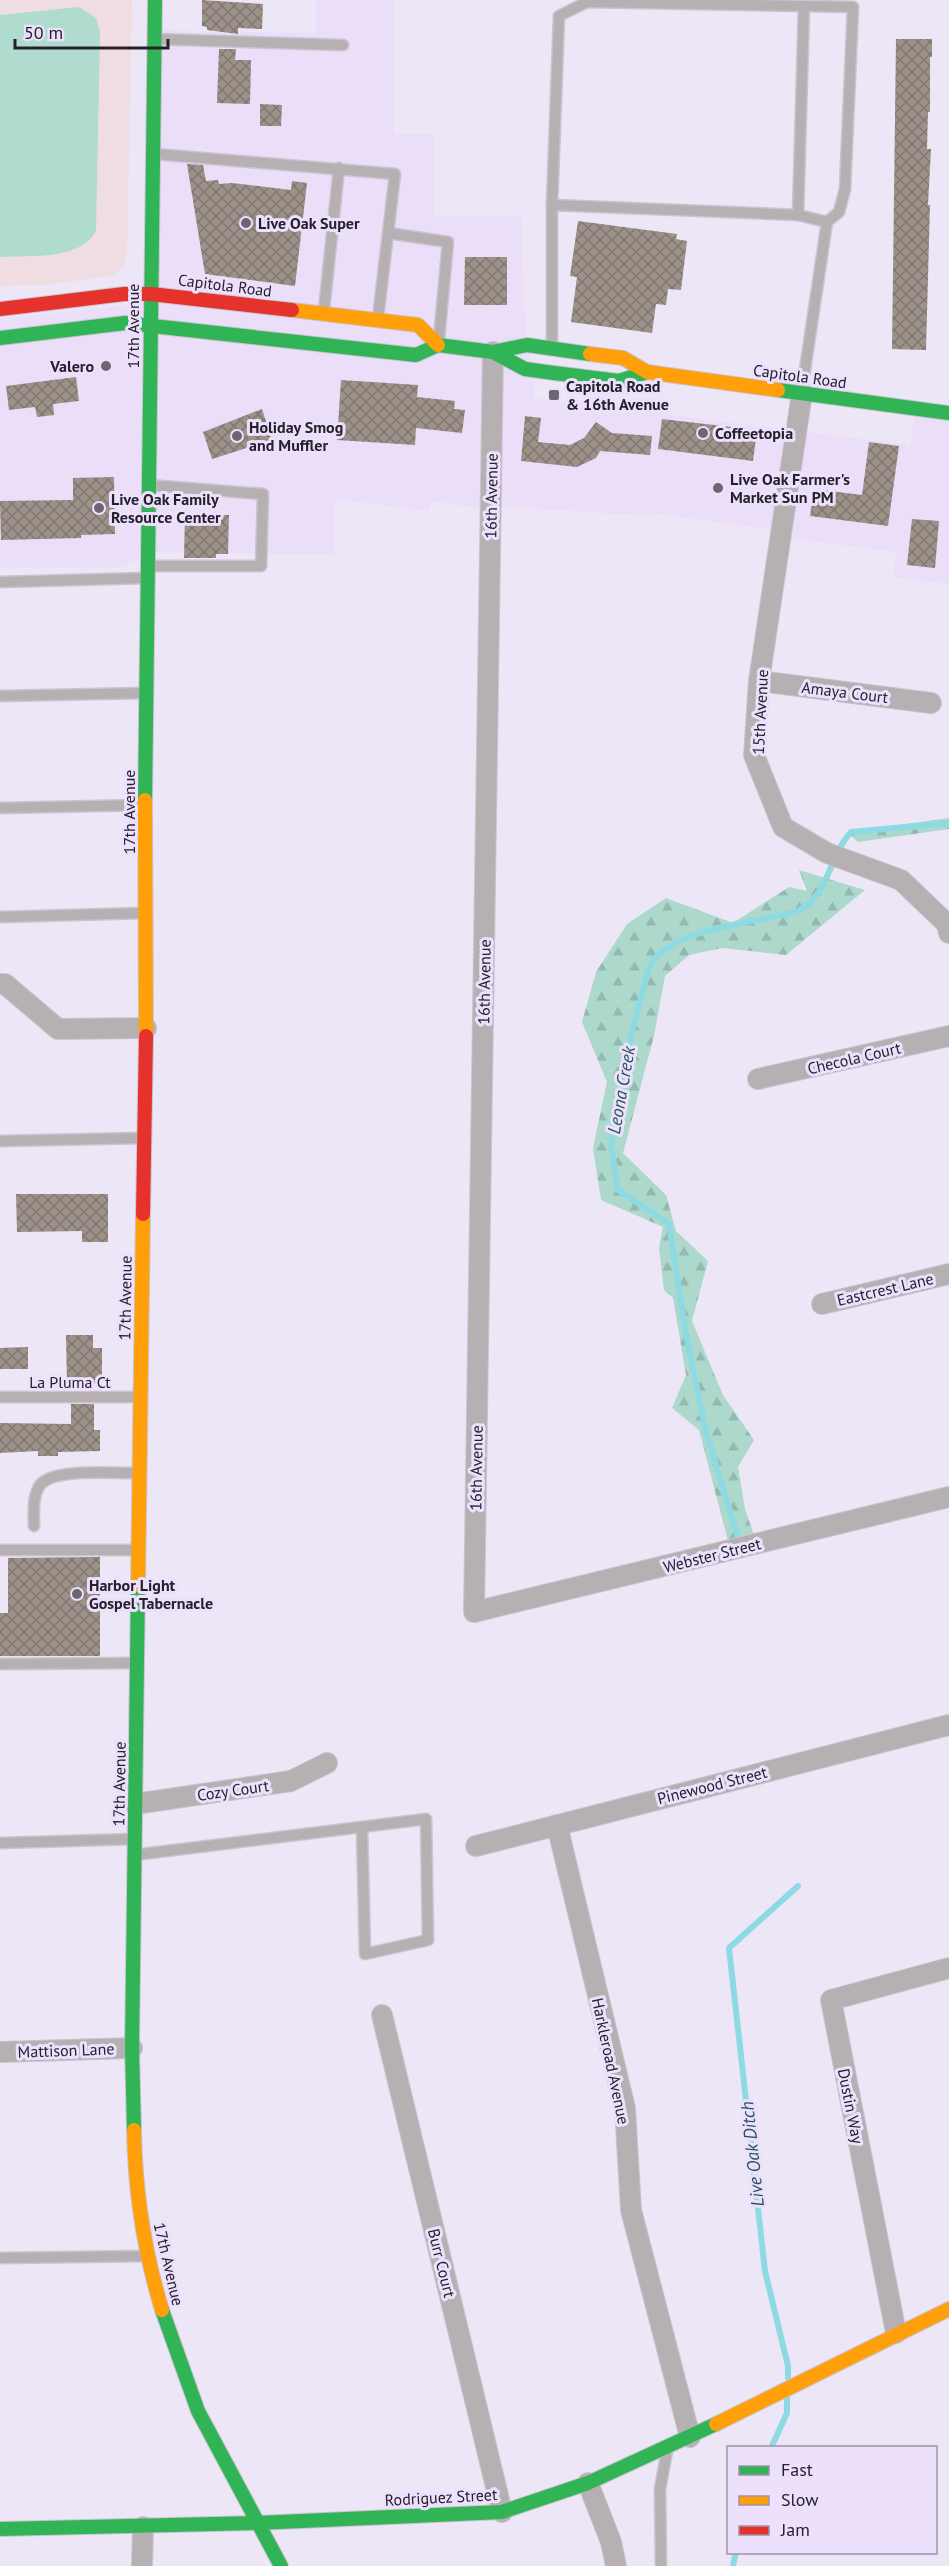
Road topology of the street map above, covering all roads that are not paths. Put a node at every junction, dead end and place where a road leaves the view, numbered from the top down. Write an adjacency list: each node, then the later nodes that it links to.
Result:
1 (154, 0): 3 (main road, 17th Avenue)
2 (804, 6): 7 (lane); 8 (lane); 9 (lane)
3 (154, 39): 4 (lane); 5 (main road, 17th Avenue)
4 (343, 45)
5 (152, 154): 6 (lane); 11 (main road, 17th Avenue)
6 (339, 168): 10 (lane); 13 (lane)
7 (552, 204): 8 (lane); 18 (lane)
8 (798, 215): 9 (lane)
9 (827, 222): 21 (lane)
10 (388, 233): 14 (lane); 17 (lane)
11 (151, 294): 12 (main road, Capitola Road); 13 (main road, Capitola Road); 15 (main road, 17th Avenue)
12 (0, 309)
13 (324, 314): 14 (main road, Capitola Road)
14 (378, 320): 17 (main road, Capitola Road)
15 (150, 326): 16 (main road, Capitola Road); 17 (main road, Capitola Road); 23 (main road, 17th Avenue)
16 (0, 338)
17 (438, 345): 19 (main road, Capitola Road)
18 (552, 348): 19 (main road, Capitola Road); 20 (main road, Capitola Road)
19 (493, 352): 20 (main road, Capitola Road); 50 (street, 16th Avenue)
20 (647, 372): 21 (main road, Capitola Road)
21 (801, 393): 22 (main road, Capitola Road); 26 (street, 15th Avenue)
22 (949, 413)
23 (148, 485): 24 (main road, 17th Avenue); 24 (lane)
24 (146, 572): 25 (lane); 27 (main road, 17th Avenue)
25 (0, 582)
26 (759, 681): 29 (street, Amaya Court); 34 (street, 15th Avenue)
27 (145, 693): 28 (lane); 30 (main road, 17th Avenue)
28 (0, 696)
29 (932, 704)
30 (145, 805): 31 (lane); 32 (main road, 17th Avenue)
31 (0, 808)
32 (145, 913): 33 (lane); 36 (main road, 17th Avenue)
33 (0, 917)
34 (949, 933)
35 (0, 984): 36 (street)
36 (146, 1028): 39 (main road, 17th Avenue)
37 (949, 1036): 38 (street, Checola Court)
38 (758, 1079)
39 (144, 1138): 40 (lane); 44 (main road, 17th Avenue)
40 (0, 1141)
41 (949, 1274): 42 (street, Eastcrest Lane)
42 (822, 1304)
43 (0, 1397): 44 (lane, La Pluma Ct)
44 (141, 1397): 45 (main road, 17th Avenue)
45 (140, 1473): 47 (lane); 48 (main road, 17th Avenue)
46 (949, 1497): 50 (street, Webster Street)
47 (34, 1526)
48 (138, 1550): 49 (lane); 51 (main road, 17th Avenue)
49 (0, 1551)
50 (474, 1612)
51 (137, 1663): 52 (lane); 55 (main road, 17th Avenue)
52 (0, 1664)
53 (949, 1725): 56 (street, Pinewood Street)
54 (327, 1763): 55 (street, Cozy Court)
55 (135, 1804): 58 (main road, 17th Avenue)
56 (557, 1825): 60 (street, Pinewood Street); 70 (street, Harkleroad Avenue)
57 (362, 1827): 57 (lane); 61 (lane)
58 (134, 1839): 59 (lane); 61 (main road, 17th Avenue)
59 (0, 1843)
60 (476, 1846)
61 (134, 1856): 64 (main road, 17th Avenue)
62 (949, 1968): 69 (street, Dustin Way)
63 (382, 2015): 73 (street, Burr Court)
64 (132, 2048): 65 (street, Mattison Lane); 66 (main road, 17th Avenue)
65 (0, 2052)
66 (148, 2256): 67 (lane); 74 (main road, 17th Avenue)
67 (0, 2258)
68 (949, 2309): 69 (main road, Rodriguez Street)
69 (896, 2333): 70 (main road, Rodriguez Street)
70 (690, 2438): 71 (main road, Rodriguez Street)
71 (668, 2448): 72 (main road, Rodriguez Street); 80 (lane)
72 (588, 2483): 73 (main road, Rodriguez Street); 79 (street)
73 (502, 2512): 74 (main road, Rodriguez Street)
74 (256, 2523): 75 (main road, Rodriguez Street); 78 (main road, 17th Avenue)
75 (143, 2527): 76 (main road, Rodriguez Street); 77 (street)
76 (0, 2529)
77 (142, 2566)
78 (281, 2566)
79 (616, 2566)
80 (661, 2566)

